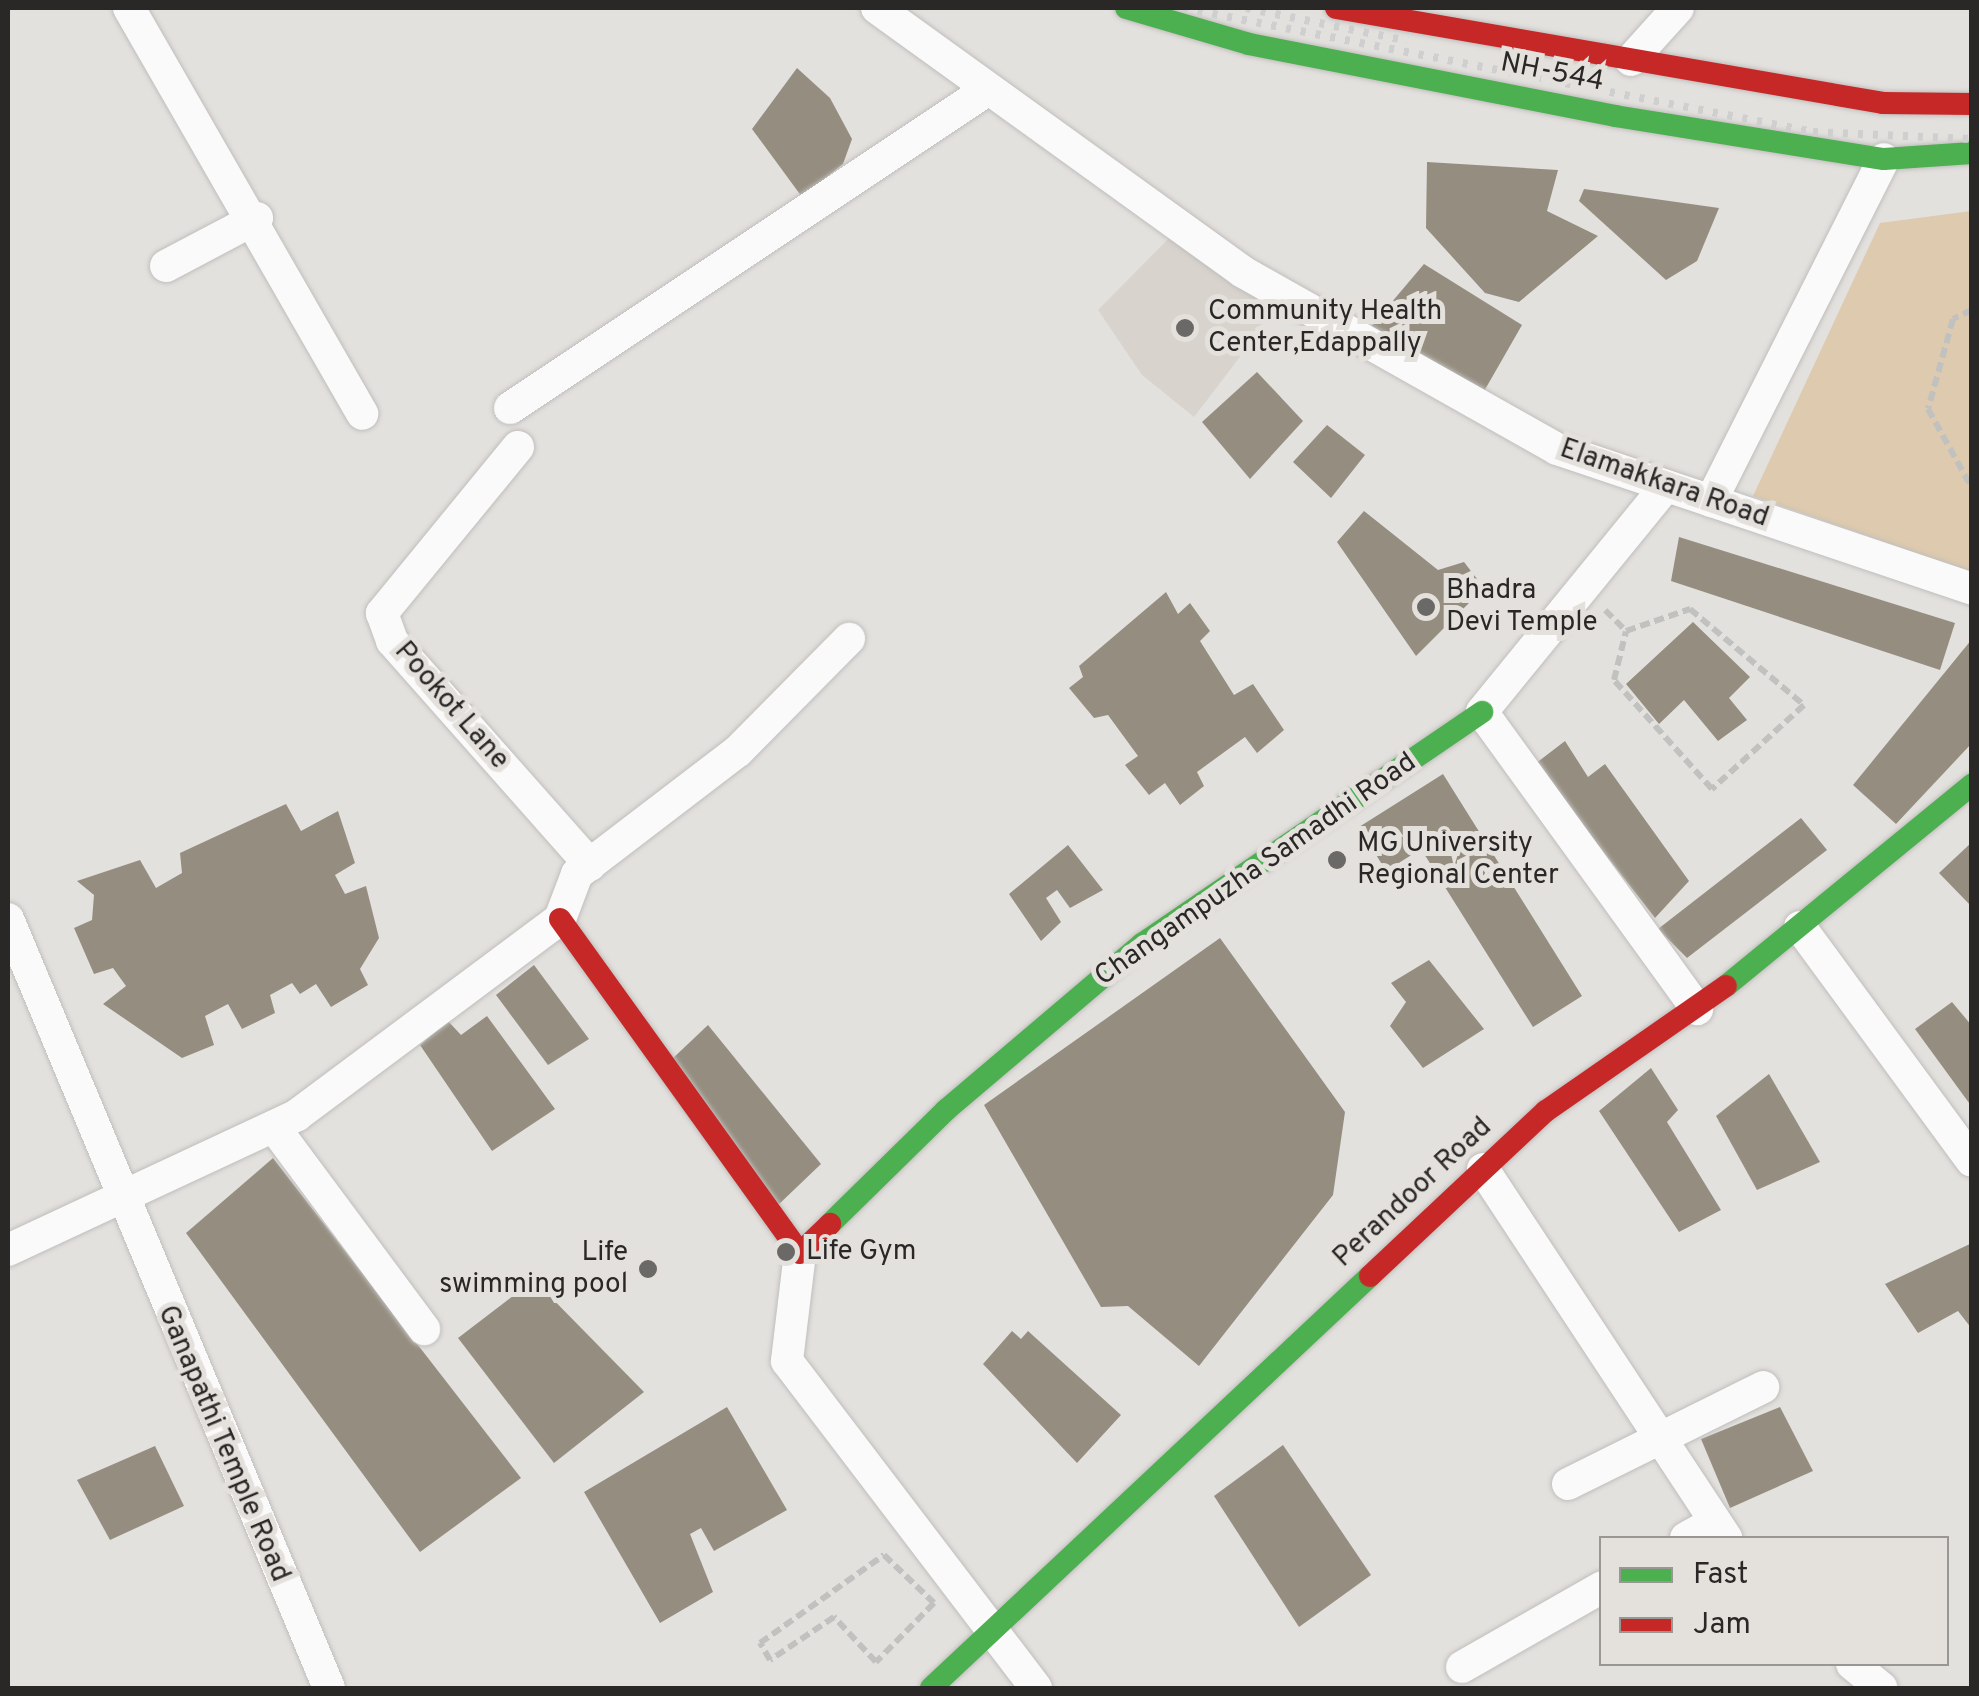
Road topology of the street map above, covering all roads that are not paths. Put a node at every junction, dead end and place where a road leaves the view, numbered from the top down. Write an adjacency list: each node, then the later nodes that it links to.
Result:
1 (129, 8): 11 (street)
2 (877, 8): 7 (street, Elamakkara Road)
3 (1126, 8): 10 (main road, NH-544)
4 (1336, 8): 6 (main road, NH-544)
5 (1678, 8): 6 (street)
6 (1631, 60): 8 (main road, NH-544)
7 (987, 90): 13 (street); 16 (street, Elamakkara Road)
8 (1972, 104)
9 (1972, 153): 10 (main road, NH-544)
10 (1884, 159): 17 (street)
11 (257, 218): 12 (street); 14 (street)
12 (166, 266)
13 (510, 408)
14 (362, 414)
15 (518, 447): 22 (street, Pookot Lane)
16 (1666, 486): 17 (street, Elamakkara Road); 20 (street)
17 (1711, 501): 18 (street, Elamakkara Road)
18 (1972, 589)
19 (849, 639): 22 (street)
20 (1482, 712): 26 (street); 32 (main road, Changampuzha Samadhi Road)
21 (1972, 785): 25 (main road, Perandoor Road)
22 (590, 865): 24 (street)
23 (8, 919): 30 (street)
24 (560, 919): 27 (street); 32 (main road)
25 (1800, 926): 26 (main road, Perandoor Road); 28 (street)
26 (1697, 1009): 29 (main road, Perandoor Road)
27 (274, 1126): 30 (street); 33 (street)
28 (1972, 1161)
29 (1483, 1169): 35 (street); 39 (main road, Perandoor Road)
30 (118, 1200): 31 (street); 42 (street, Ganapathi Temple Road)
31 (8, 1250)
32 (800, 1252): 39 (street)
33 (424, 1329)
34 (1762, 1387): 35 (street)
35 (1660, 1438): 36 (street); 37 (street)
36 (1568, 1484)
37 (1709, 1533)
38 (1599, 1589): 41 (street)
39 (985, 1632): 43 (main road, Perandoor Road); 44 (street)
40 (1854, 1666): 45 (street)
41 (1462, 1667)
42 (329, 1688)
43 (930, 1688)
44 (1036, 1688)
45 (1882, 1688)

